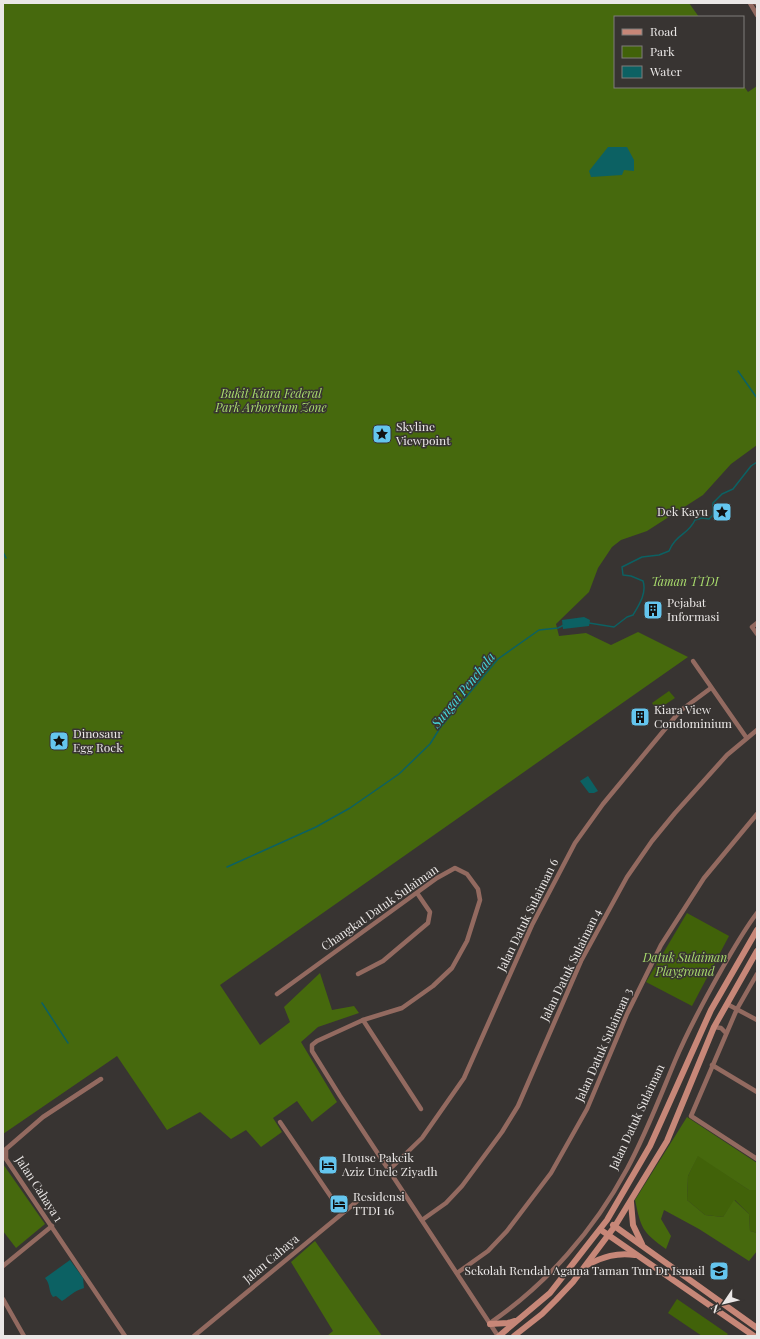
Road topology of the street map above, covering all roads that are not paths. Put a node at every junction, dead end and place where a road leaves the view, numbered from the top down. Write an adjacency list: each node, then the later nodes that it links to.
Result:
1 (750, 3): 2 (street)
2 (757, 15)
3 (757, 623): 4 (street)
4 (757, 634)
5 (692, 661): 6 (street)
6 (711, 688): 8 (street); 31 (street, Jalan Datuk Sulaiman 6)
7 (757, 730): 8 (street, Jalan Datuk Sulaiman 4)
8 (746, 738): 35 (street, Jalan Datuk Sulaiman 4)
9 (757, 814): 45 (street, Jalan Datuk Sulaiman 3)
10 (417, 893): 14 (street); 16 (street, Changkat Datuk Sulaiman); 19 (street, Changkat Datuk Sulaiman)
11 (757, 913): 48 (street, Jalan Datuk Sulaiman)
12 (757, 930): 29 (main road, Jalan Datuk Sulaiman)
13 (757, 950): 17 (main road)
14 (358, 974)
15 (757, 974): 18 (street)
16 (277, 994)
17 (727, 1004): 18 (street); 21 (main road)
18 (737, 1009): 20 (street); 22 (street)
19 (363, 1020): 26 (street); 31 (street, Changkat Datuk Sulaiman)
20 (757, 1020)
21 (714, 1026): 22 (street); 28 (main road)
22 (726, 1033): 23 (street)
23 (712, 1065): 25 (street); 30 (street)
24 (100, 1079): 37 (street, Jalan Cahaya 1)
25 (757, 1092)
26 (421, 1109)
27 (280, 1122): 34 (street)
28 (667, 1141): 29 (main road); 33 (main road)
29 (650, 1146): 36 (main road, Jalan Datuk Sulaiman)
30 (757, 1159)
31 (389, 1170): 35 (street)
32 (361, 1198): 34 (street, Jalan Cahaya)
33 (631, 1200): 38 (main road); 41 (main road)
34 (342, 1213): 52 (street, Jalan Cahaya)
35 (422, 1220): 45 (street)
36 (607, 1220): 38 (main road); 39 (main road, Jalan Datuk Sulaiman)
37 (52, 1226): 44 (street); 51 (street, Jalan Cahaya 1)
38 (615, 1226): 40 (main road); 41 (main road)
39 (601, 1230): 40 (main road); 47 (main road, Jalan Datuk Sulaiman)
40 (608, 1236): 42 (main road); 43 (main road)
41 (643, 1246): 49 (main road)
42 (637, 1255): 43 (main road); 55 (main road)
43 (586, 1265): 54 (main road)
44 (3, 1266)
45 (457, 1273): 48 (street)
46 (3, 1299): 50 (street)
47 (520, 1319): 48 (main road); 53 (main road, Jalan Datuk Sulaiman)
48 (490, 1324): 53 (street)
49 (757, 1328)
50 (24, 1336)
51 (125, 1336)
52 (194, 1336)
53 (498, 1336)
54 (514, 1336)
55 (754, 1336)

